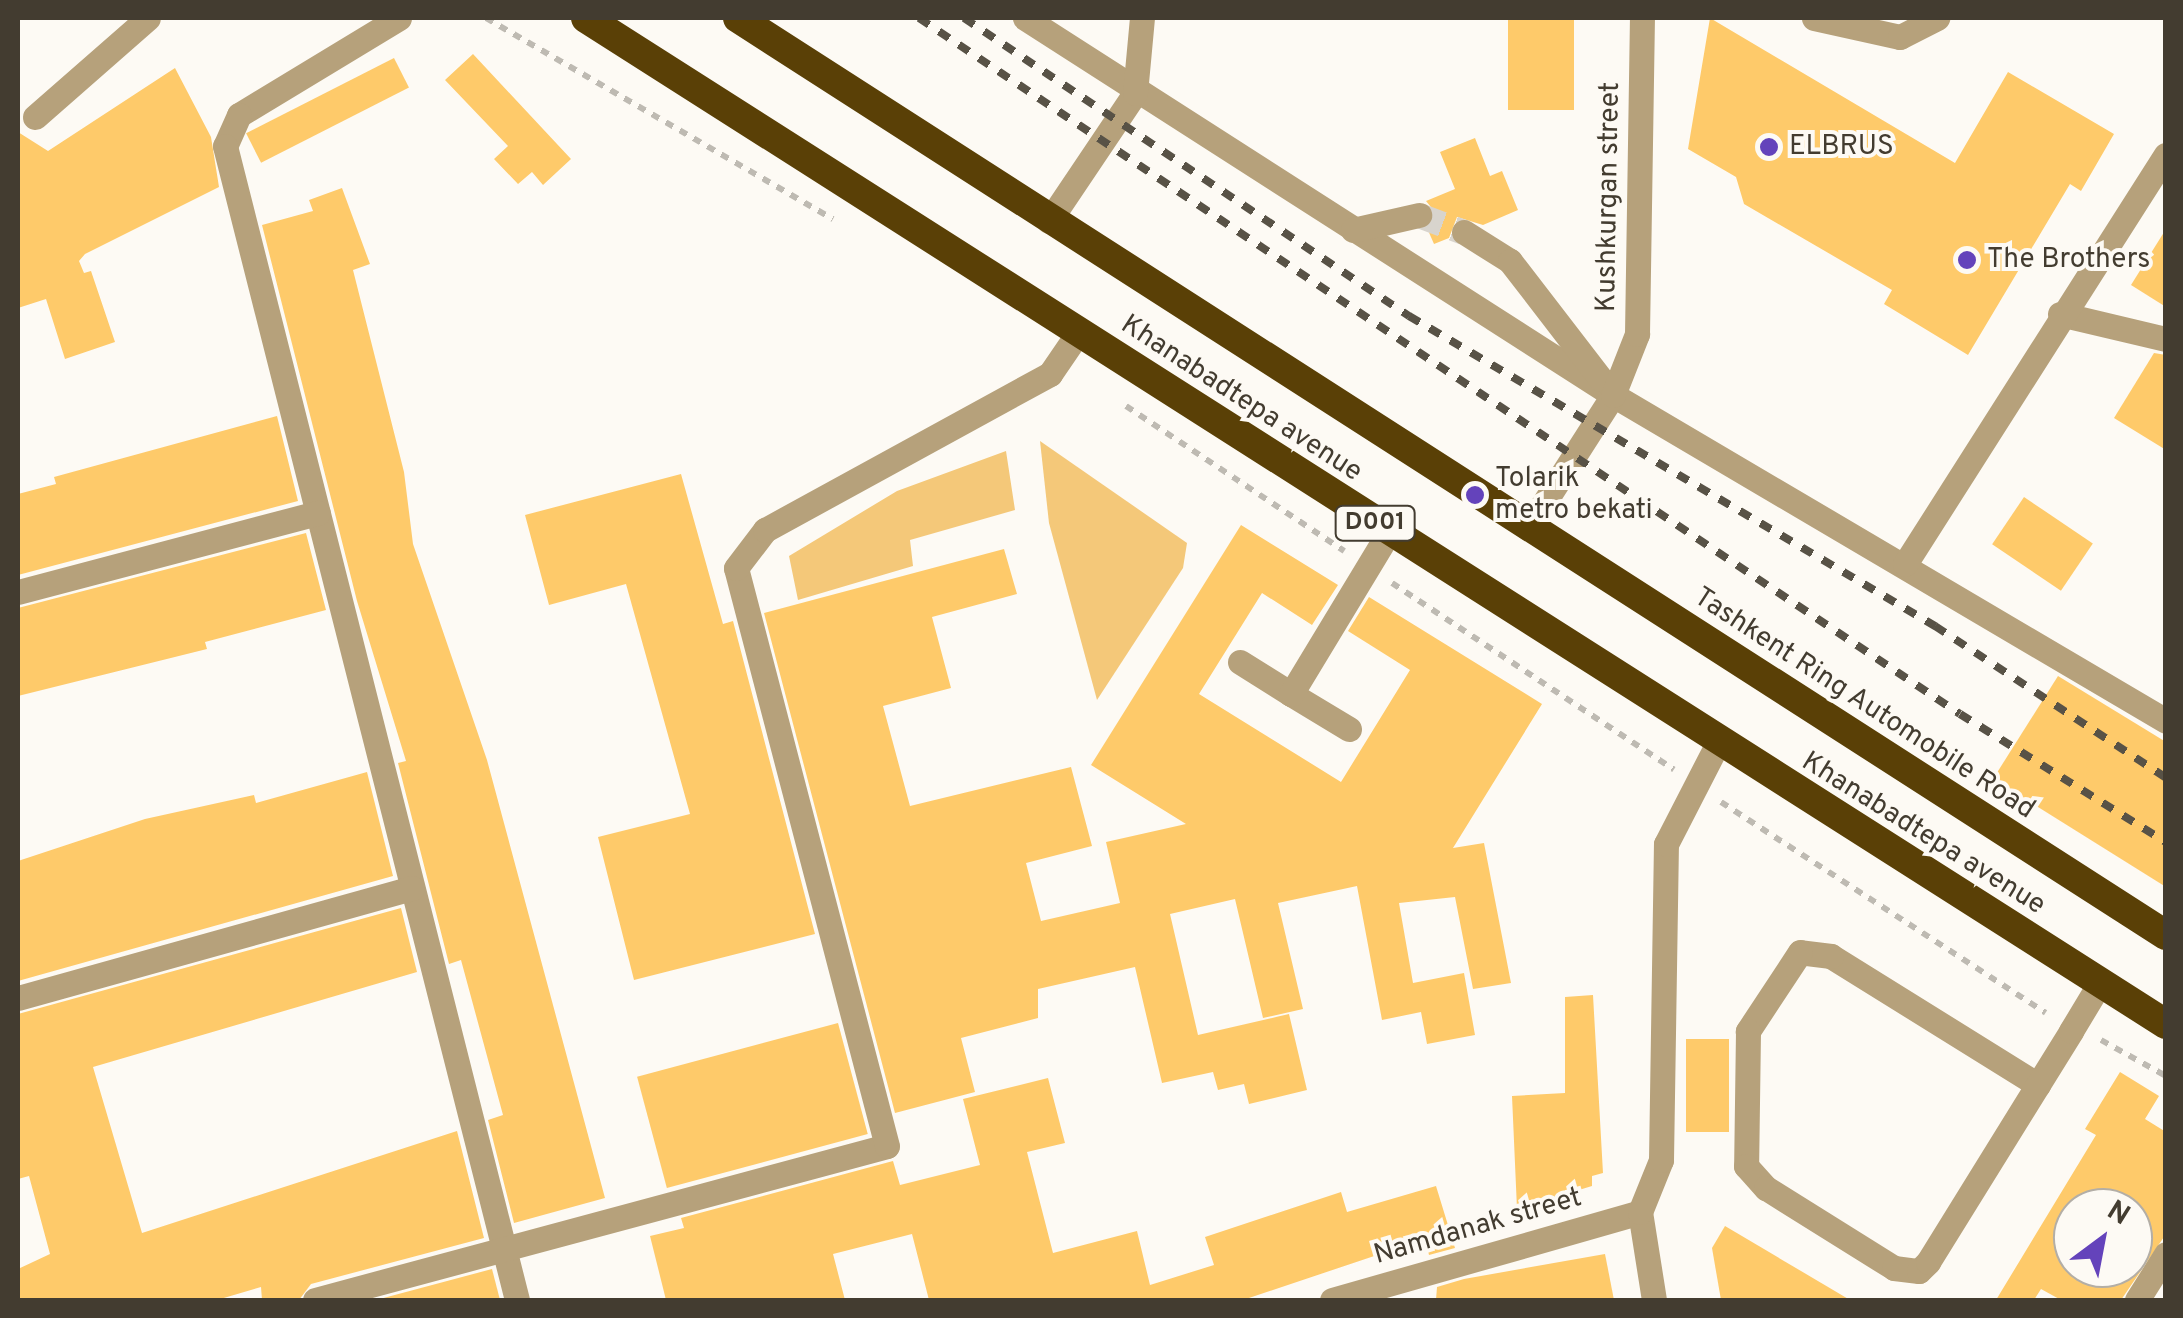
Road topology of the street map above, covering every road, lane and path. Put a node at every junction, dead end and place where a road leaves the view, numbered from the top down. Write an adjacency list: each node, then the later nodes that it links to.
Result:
1 (148, 18): 12 (street)
2 (398, 18): 24 (street)
3 (486, 18): 16 (path)
4 (586, 18): 20 (highway, Khanabadtepa avenue / D001)
5 (738, 18): 15 (highway, Khanabadtepa avenue / D001)
6 (1025, 18): 11 (street)
7 (1142, 18): 11 (street)
8 (1642, 18): 23 (street, Kushkurgan street)
9 (1814, 18): 10 (street)
10 (1937, 18)
11 (1135, 93): 15 (street); 17 (street)
12 (35, 117)
13 (2166, 155): 19 (street)
14 (1418, 215): 17 (street)
15 (1049, 221): 25 (highway, Khanabadtepa avenue / D001)
16 (840, 224)
17 (1353, 230): 23 (street)
18 (1464, 232): 23 (street)
19 (2060, 314): 21 (street); 27 (street)
20 (1078, 333): 26 (highway, Khanabadtepa avenue / D001); 45 (street)
21 (2166, 339)
22 (1108, 394): 28 (path)
23 (1613, 394): 25 (street, Kushkurgan street); 27 (street)
24 (318, 513): 29 (street); 36 (street)
25 (1528, 528): 37 (highway, Tashkent Ring Automobile Road / D001)
26 (1388, 532): 28 (street); 34 (highway, Khanabadtepa avenue / D001)
27 (1905, 564): 32 (street)
28 (1368, 567): 31 (street); 35 (path)
29 (18, 592)
30 (1240, 662): 31 (street)
31 (1291, 694): 33 (street)
32 (2166, 721)
33 (1349, 729)
34 (1718, 743): 35 (street); 38 (highway, Khanabadtepa avenue / D001)
35 (1692, 782): 41 (path); 44 (street)
36 (412, 888): 39 (street); 45 (street)
37 (2166, 935)
38 (2100, 984): 40 (highway, Khanabadtepa avenue / D001); 41 (street)
39 (18, 998)
40 (2166, 1024)
41 (2072, 1030): 42 (path); 43 (street)
42 (2166, 1076)
43 (2038, 1085): 43 (street)
44 (1640, 1212): 49 (street, Namdanak street); 50 (street)
45 (501, 1248): 47 (street); 48 (street)
46 (2166, 1254): 51 (street)
47 (314, 1300)
48 (517, 1300)
49 (1332, 1300)
50 (1654, 1300)
51 (2137, 1300)

